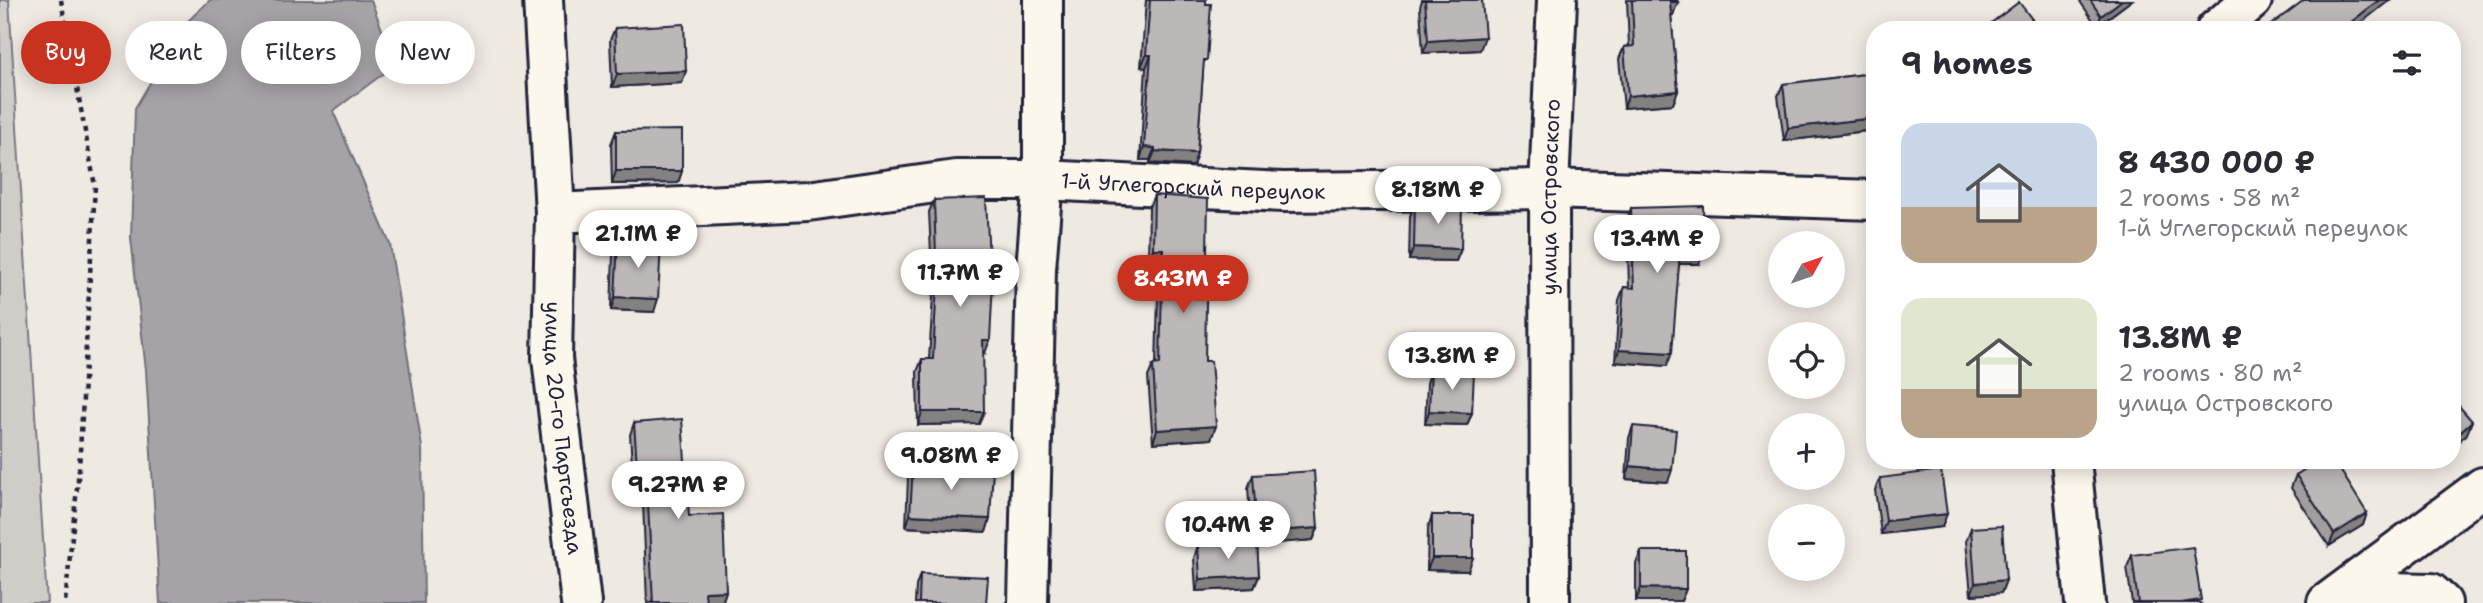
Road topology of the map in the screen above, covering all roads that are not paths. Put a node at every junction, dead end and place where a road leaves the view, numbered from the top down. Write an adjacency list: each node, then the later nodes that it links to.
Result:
1 (542, 0): 9 (street, улица 20-го Партсъезда)
2 (1042, 0): 6 (street)
3 (1557, 0): 7 (street, улица Островского)
4 (2252, 0): 5 (street)
5 (2227, 21)
6 (1043, 180): 7 (street, 1-й Углегорский переулок); 9 (street, 1-й Углегорский переулок); 14 (street)
7 (1549, 188): 8 (street, 1-й Углегорский переулок); 15 (street, улица Островского)
8 (1866, 201)
9 (555, 214): 13 (street, улица 20-го Партсъезда)
10 (2072, 469): 16 (street)
11 (2483, 487): 12 (street)
12 (2335, 597): 17 (street)
13 (582, 603)
14 (1028, 603)
15 (1550, 603)
16 (2085, 603)
17 (2442, 603)

